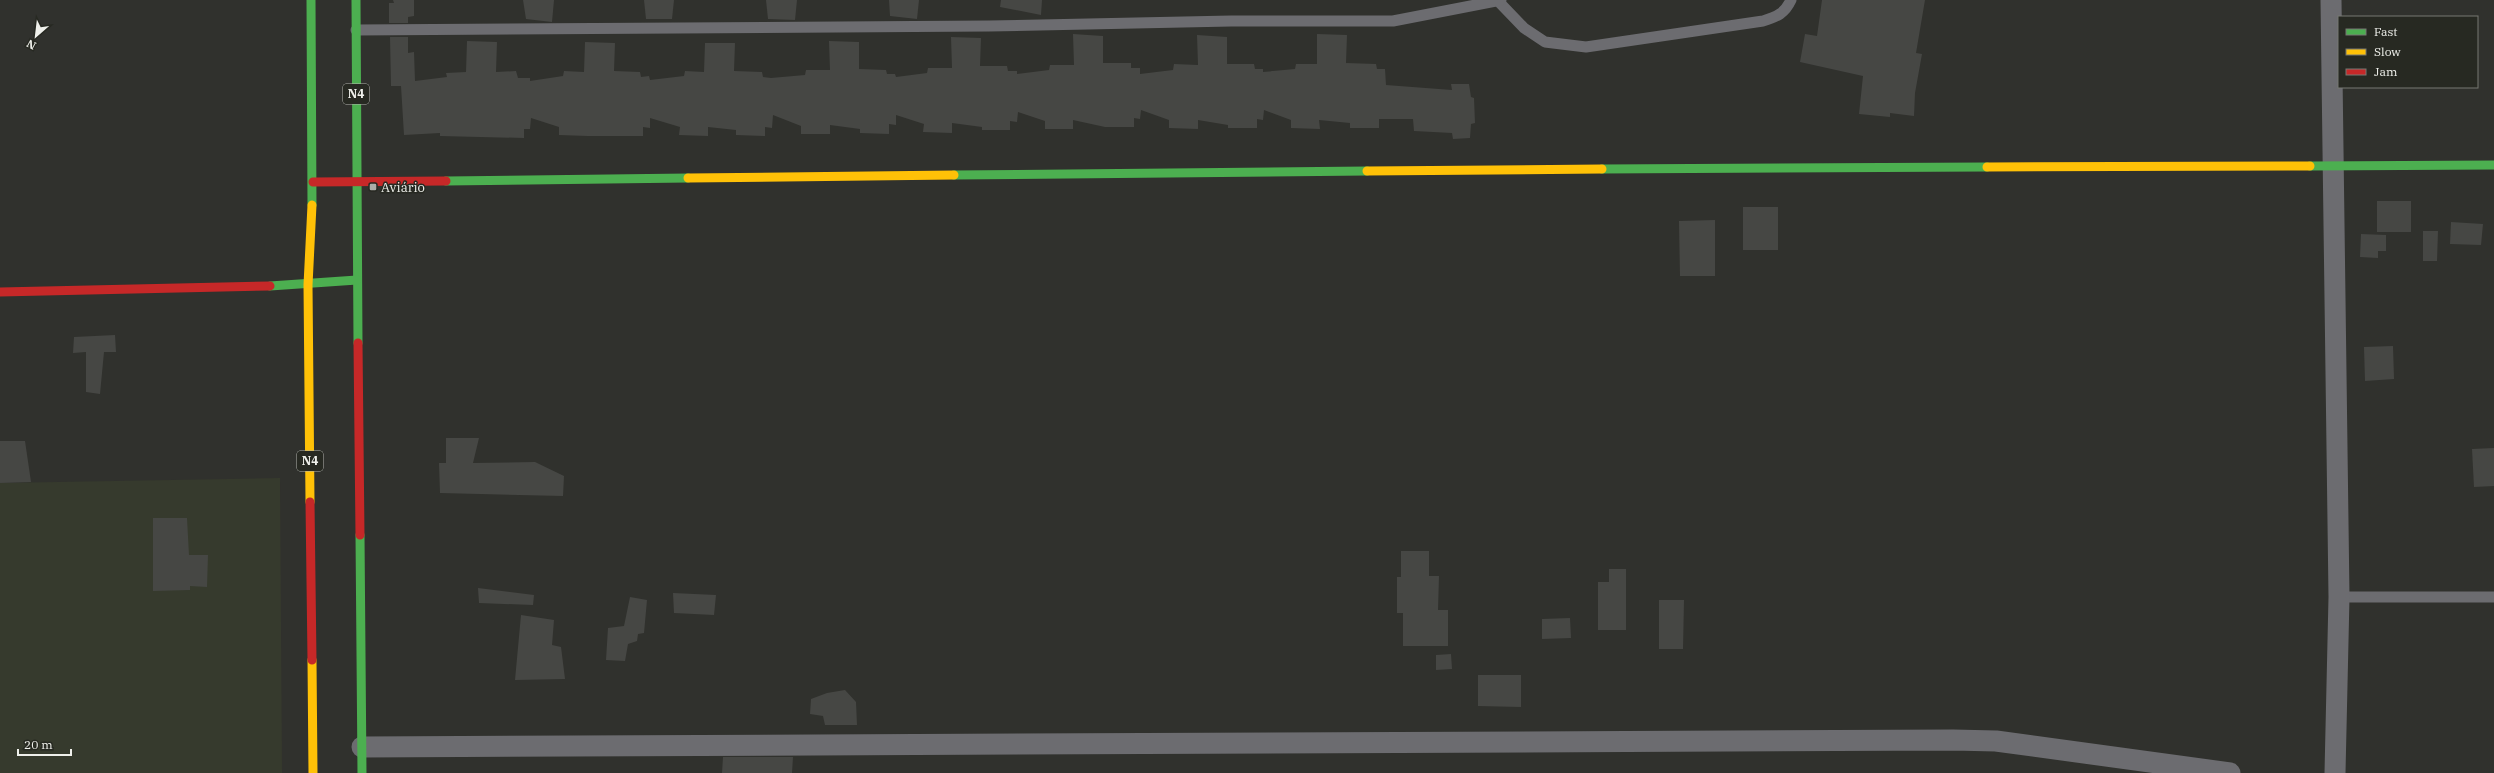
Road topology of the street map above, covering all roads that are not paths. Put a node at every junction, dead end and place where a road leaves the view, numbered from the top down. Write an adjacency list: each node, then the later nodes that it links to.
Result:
1 (311, 0): 10 (main road, N4)
2 (356, 0): 6 (main road, N4)
3 (1790, 0): 5 (lane)
4 (2331, 0): 8 (street)
5 (1499, 1): 6 (lane)
6 (356, 30): 9 (main road, N4)
7 (2494, 165): 8 (main road)
8 (2333, 166): 9 (main road); 14 (street)
9 (356, 181): 10 (main road); 11 (main road, N4)
10 (313, 182): 12 (main road, N4)
11 (357, 280): 12 (main road); 16 (main road, N4)
12 (308, 285): 13 (main road); 17 (main road, N4)
13 (0, 292)
14 (2339, 597): 15 (lane); 20 (street)
15 (2494, 597)
16 (362, 747): 18 (main road, N4); 19 (street)
17 (313, 773)
18 (362, 773)
19 (2230, 773)
20 (2335, 773)

